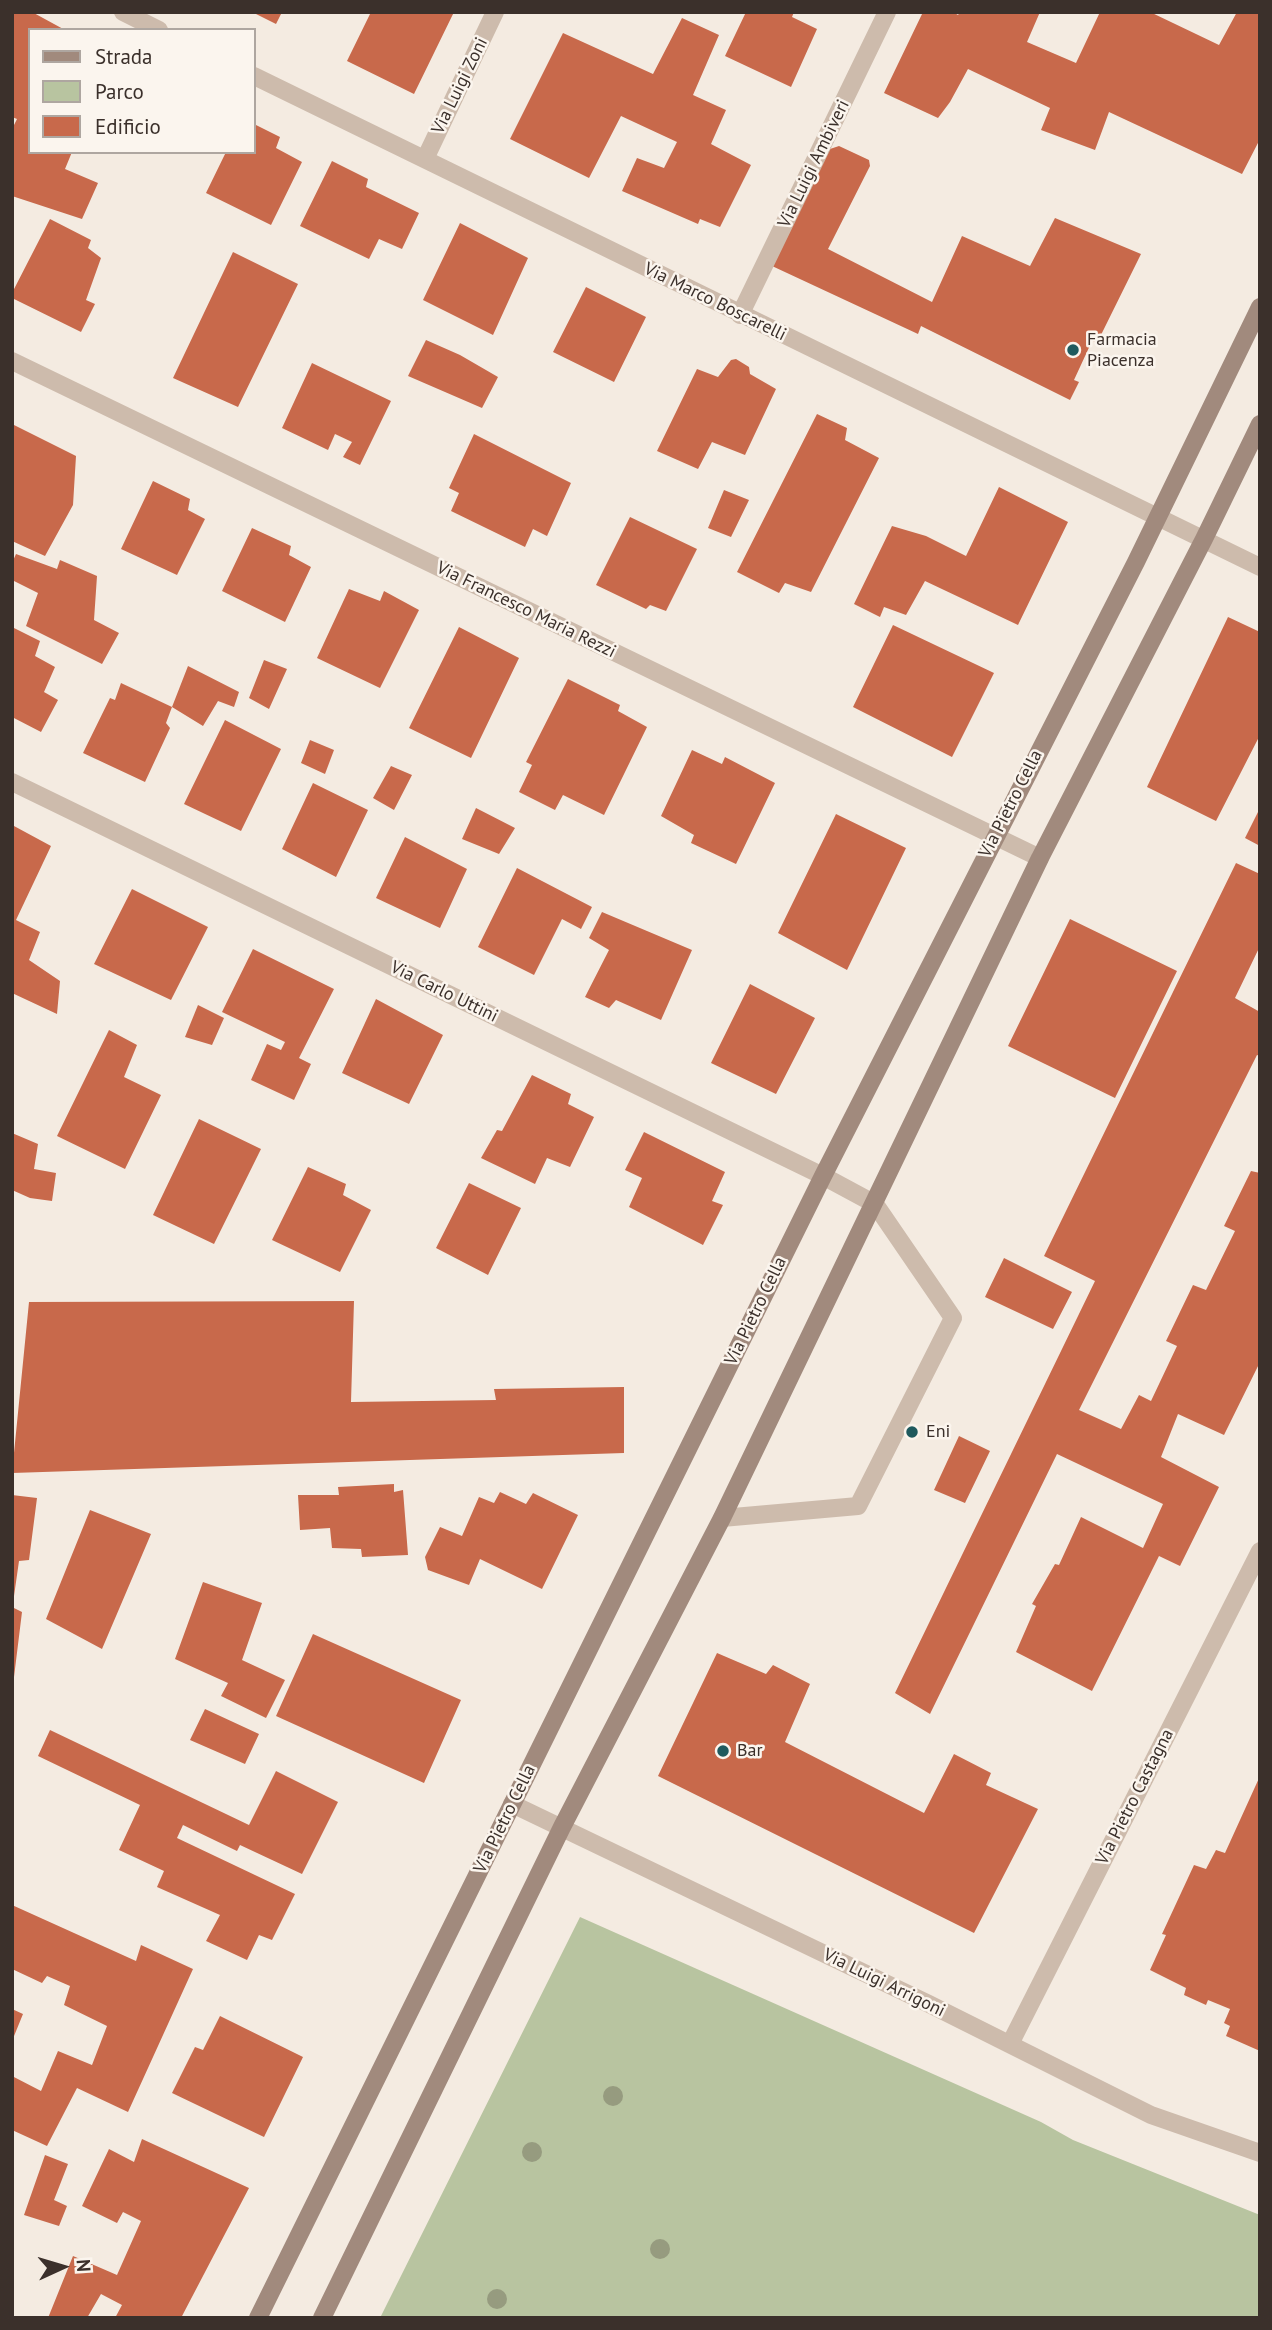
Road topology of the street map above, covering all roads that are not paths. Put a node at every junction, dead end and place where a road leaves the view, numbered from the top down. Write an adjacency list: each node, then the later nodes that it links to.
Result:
1 (123, 12): 4 (street)
2 (495, 12): 6 (street, Via Luigi Zoni)
3 (887, 12): 8 (street, Via Luigi Ambiveri)
4 (155, 28)
5 (256, 77): 6 (street, Via Marco Boscarelli)
6 (425, 159): 8 (street, Via Marco Boscarelli)
7 (1260, 307): 11 (main road, Via Pietro Cella)
8 (740, 315): 11 (street, Via Marco Boscarelli)
9 (12, 361): 15 (street, Via Francesco Maria Rezzi)
10 (1260, 424): 12 (main road)
11 (1157, 516): 12 (street, Via Marco Boscarelli); 15 (main road, Via Pietro Cella)
12 (1204, 539): 13 (street, Via Marco Boscarelli); 16 (main road)
13 (1260, 566)
14 (12, 782): 17 (street, Via Carlo Uttini)
15 (994, 836): 16 (street, Via Francesco Maria Rezzi); 17 (main road, Via Pietro Cella)
16 (1040, 858): 18 (main road)
17 (823, 1176): 18 (street, Via Carlo Uttini); 21 (main road, Via Pietro Cella)
18 (875, 1204): 19 (main road); 19 (street)
19 (722, 1518): 22 (main road)
20 (1260, 1551): 23 (street, Via Pietro Castagna)
21 (512, 1804): 22 (street, Via Luigi Arrigoni); 25 (main road, Via Pietro Cella)
22 (562, 1827): 23 (street, Via Luigi Arrigoni); 26 (main road)
23 (1010, 2044): 24 (street, Via Luigi Arrigoni)
24 (1260, 2153)
25 (257, 2318)
26 (322, 2318)

